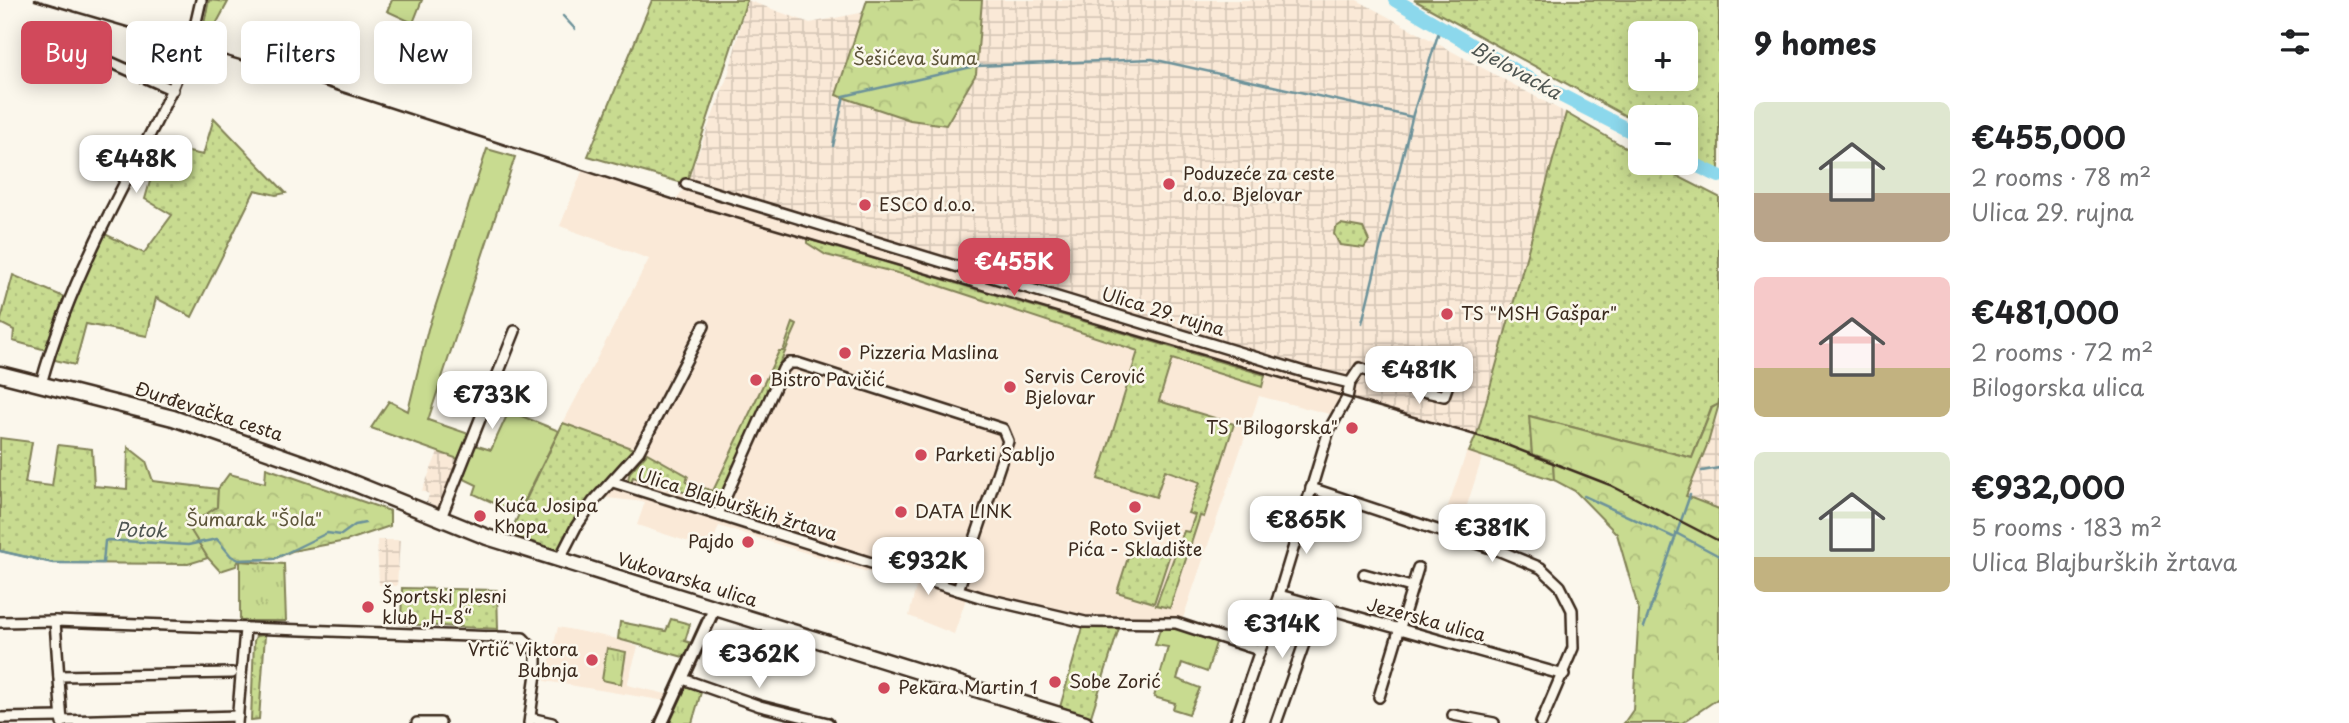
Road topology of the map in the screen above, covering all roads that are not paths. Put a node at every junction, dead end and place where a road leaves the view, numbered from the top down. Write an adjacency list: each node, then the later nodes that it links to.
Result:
1 (201, 0): 3 (street)
2 (112, 63): 3 (street)
3 (173, 90): 10 (street)
4 (686, 184): 9 (street, Ulica 29. rujna)
5 (704, 326): 11 (street)
6 (515, 331): 15 (street)
7 (0, 374): 10 (main road, Đurđevačka cesta)
8 (1450, 379): 9 (street)
9 (1350, 383): 12 (street)
10 (41, 384): 13 (main road, Đurđevačka cesta)
11 (612, 482): 14 (street, Ulica Blajburških žrtava); 16 (street)
12 (1311, 488): 21 (street); 30 (street)
13 (401, 504): 15 (main road, Vukovarska ulica)
14 (718, 514): 20 (street, Ulica Blajburških žrtava); 20 (street)
15 (440, 520): 16 (main road, Vukovarska ulica)
16 (559, 560): 23 (main road, Vukovarska ulica)
17 (1418, 568): 19 (street)
18 (1364, 574): 19 (street)
19 (1411, 587): 26 (street)
20 (958, 590): 28 (street, Ulica Blajburških žrtava)
21 (1279, 595): 22 (street, Jezerska ulica); 28 (street)
22 (1317, 607): 26 (street, Jezerska ulica); 46 (street)
23 (714, 609): 32 (street); 44 (main road, Vukovarska ulica)
24 (55, 621): 25 (street); 27 (street); 31 (street)
25 (0, 622)
26 (1398, 627): 30 (street, Jezerska ulica); 33 (street)
27 (245, 629): 36 (street); 38 (street)
28 (1259, 650): 45 (street)
29 (232, 673): 31 (street)
30 (1564, 675): 48 (street)
31 (59, 676): 37 (street)
32 (683, 679): 42 (street); 43 (street)
33 (1379, 697)
34 (1453, 715): 47 (street)
35 (0, 718): 37 (street)
36 (238, 719): 37 (street)
37 (62, 720)
38 (529, 721): 41 (street)
39 (417, 723): 40 (street)
40 (440, 723)
41 (552, 723)
42 (662, 723)
43 (828, 723)
44 (1085, 723)
45 (1235, 723)
46 (1276, 723)
47 (1494, 723)
48 (1541, 723)

